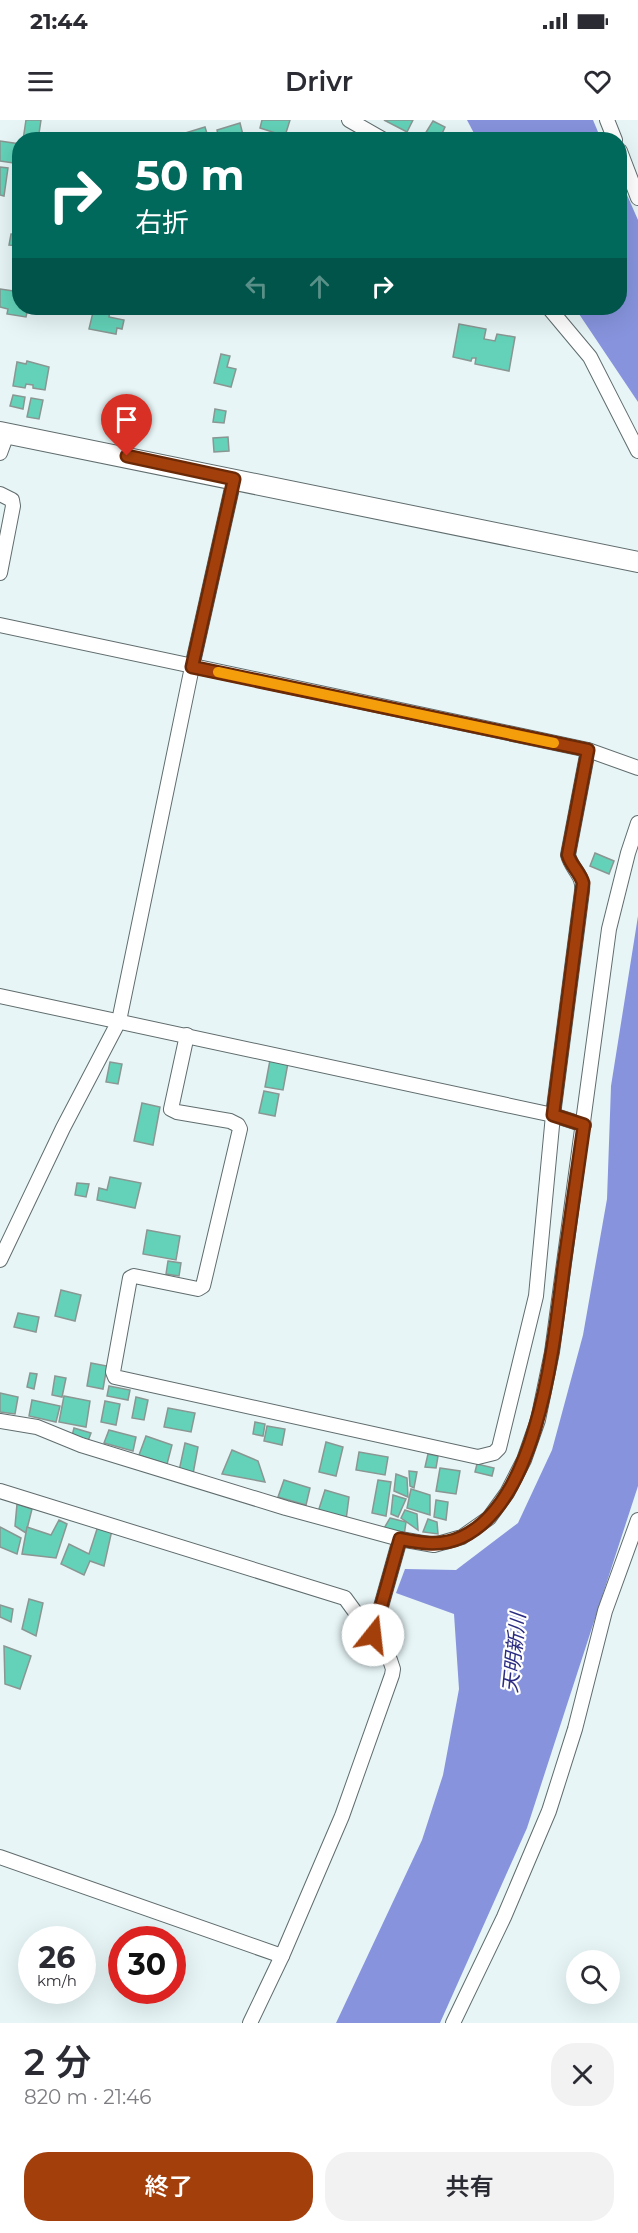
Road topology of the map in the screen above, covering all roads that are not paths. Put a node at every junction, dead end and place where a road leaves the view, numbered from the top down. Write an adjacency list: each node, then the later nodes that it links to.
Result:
1 (349, 120): 2 (street)
2 (370, 132)
3 (627, 169): 4 (street)
4 (638, 198)
5 (555, 315): 7 (street)
6 (4, 433): 8 (street); 9 (street)
7 (638, 451)
8 (0, 453)
9 (234, 479): 11 (street); 14 (street)
10 (0, 494): 12 (street)
11 (638, 562)
12 (0, 573)
13 (0, 625): 14 (street)
14 (192, 667): 15 (street); 19 (street)
15 (588, 750): 16 (street); 21 (street)
16 (638, 768)
17 (638, 822): 22 (street)
18 (0, 996): 19 (street)
19 (119, 1021): 20 (street); 23 (street)
20 (188, 1035): 21 (street); 21 (street)
21 (553, 1115): 22 (street)
22 (584, 1125): 27 (street)
23 (0, 1260)
24 (0, 1421): 27 (street)
25 (0, 1491): 28 (street)
26 (638, 1520): 32 (street)
27 (400, 1539): 28 (street)
28 (373, 1635): 30 (street)
29 (0, 1857): 30 (street)
30 (282, 1956): 31 (street)
31 (250, 2023)
32 (453, 2023)

